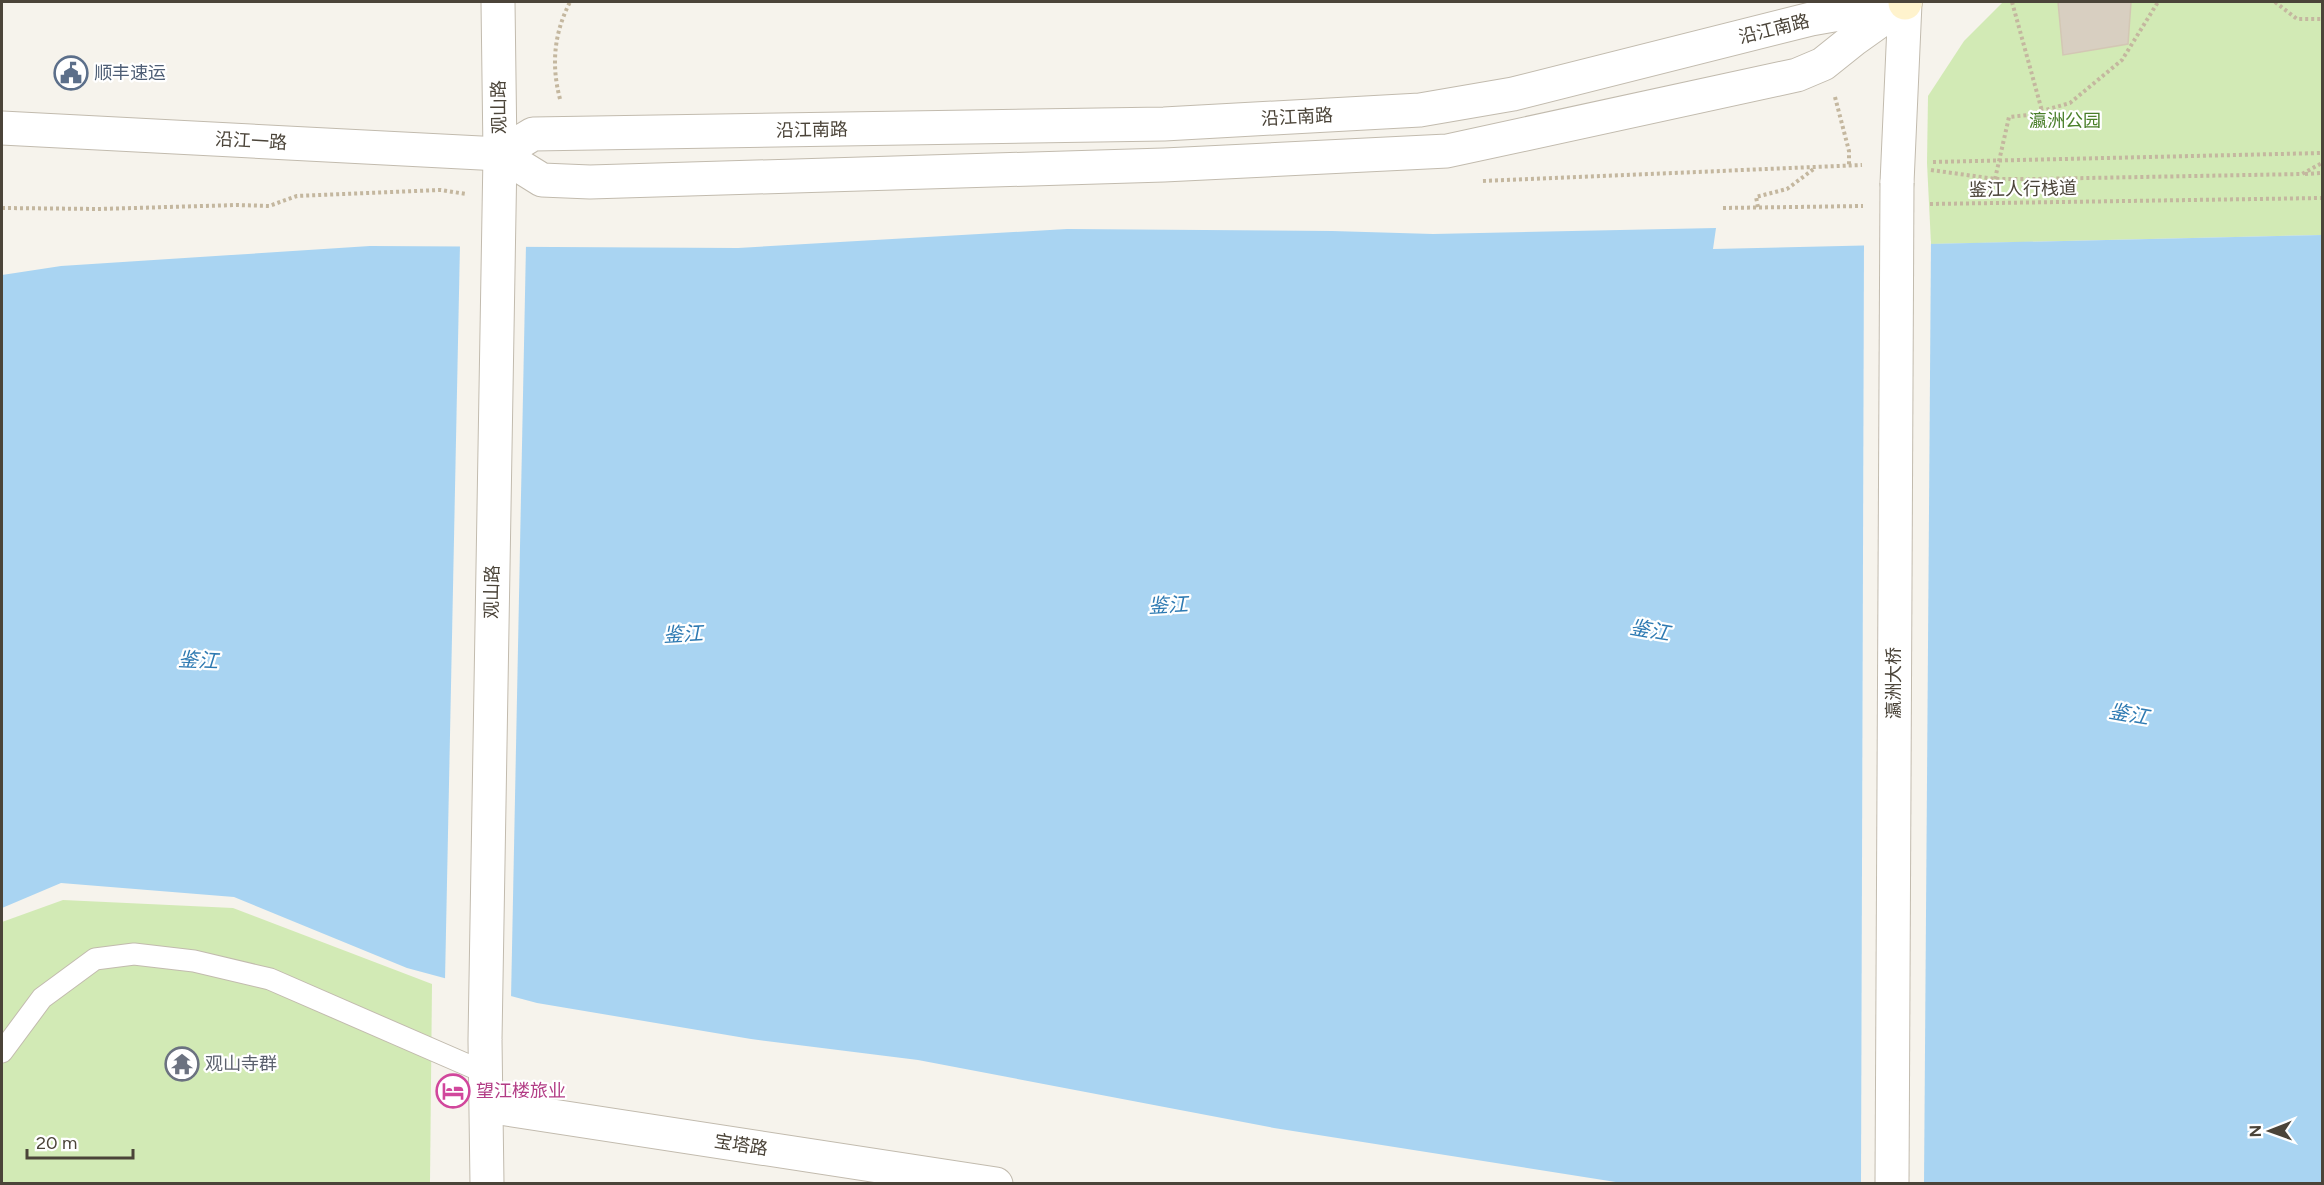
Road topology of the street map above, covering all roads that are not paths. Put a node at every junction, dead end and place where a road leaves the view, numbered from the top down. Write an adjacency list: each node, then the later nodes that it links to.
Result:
1 (498, 2): 4 (street, 观山路)
2 (1906, 2): 4 (street, 沿江南路); 4 (street); 10 (street, 瀛洲大桥, bridge)
3 (2, 128): 4 (street, 沿江一路)
4 (500, 154): 6 (street, 观山路)
5 (2, 1052): 6 (lane)
6 (486, 1073): 7 (street, 观山路)
7 (487, 1106): 8 (street, 观山路); 9 (street, 宝塔路)
8 (487, 1184)
9 (996, 1184)
10 (1892, 1184)

